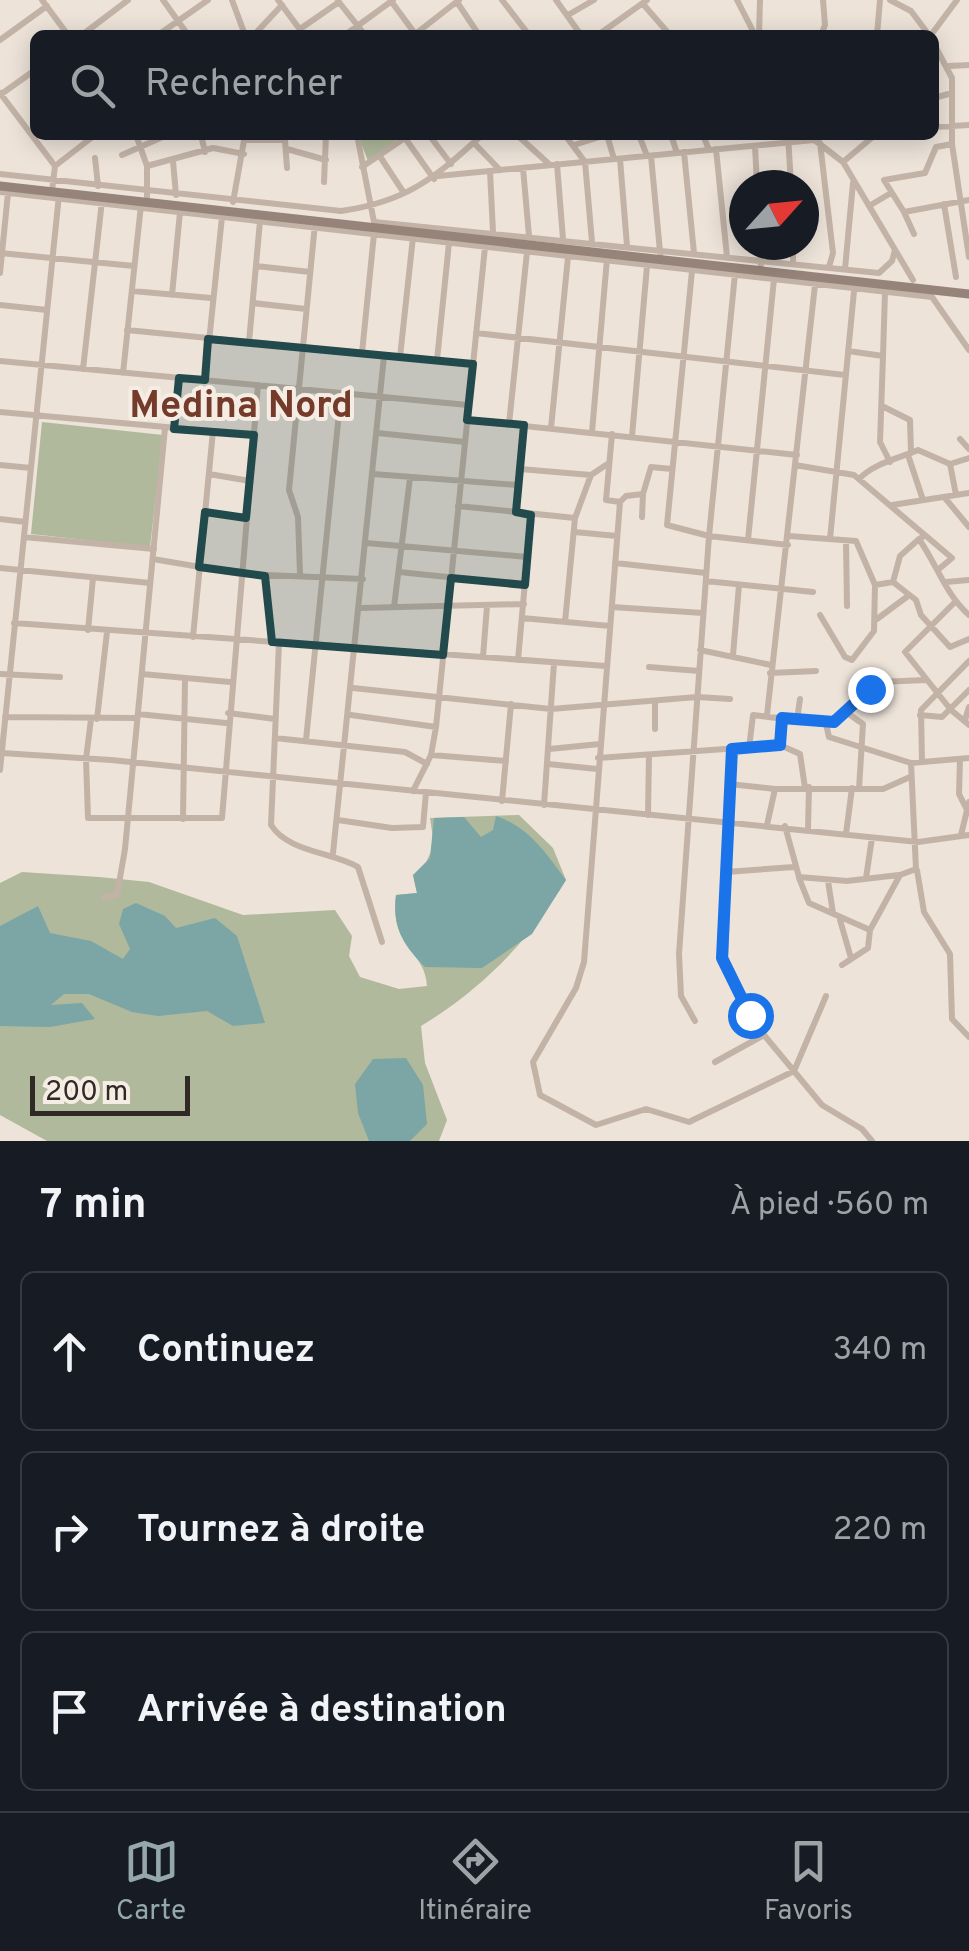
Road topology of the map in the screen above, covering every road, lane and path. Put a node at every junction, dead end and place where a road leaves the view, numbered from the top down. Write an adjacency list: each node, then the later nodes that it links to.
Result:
1 (128, 0): 25 (street)
2 (163, 0): 22 (street)
3 (208, 0): 22 (street)
4 (232, 0): 28 (street)
5 (392, 0): 23 (street); 34 (street)
6 (502, 0): 37 (street)
7 (556, 0): 21 (street)
8 (594, 0): 21 (street)
9 (737, 0): 41 (street)
10 (760, 0): 42 (street)
11 (823, 0): 43 (street)
12 (880, 0): 44 (street)
13 (890, 0): 20 (street)
14 (957, 0): 46 (street)
15 (338, 1): 23 (street); 31 (street)
16 (458, 1): 35 (street); 36 (street)
17 (645, 2): 39 (street); 40 (street)
18 (44, 3): 24 (street); 47 (street)
19 (280, 3): 29 (street); 30 (street)
20 (908, 5): 45 (street)
21 (568, 15): 38 (street)
22 (178, 21): 26 (street); 27 (street)
23 (358, 26): 32 (street); 33 (street)
24 (64, 30)
25 (89, 30)
26 (165, 30)
27 (184, 30)
28 (243, 30)
29 (258, 30)
30 (300, 30)
31 (304, 30)
32 (352, 30)
33 (361, 30)
34 (412, 30)
35 (420, 30)
36 (476, 30)
37 (525, 30)
38 (578, 30)
39 (606, 30)
40 (666, 30)
41 (754, 30)
42 (757, 30)
43 (823, 30)
44 (877, 30)
45 (926, 30)
46 (934, 30)
47 (0, 40)
48 (939, 52): 50 (street)
49 (969, 64): 50 (street)
50 (948, 66): 53 (street)
51 (30, 73): 52 (street)
52 (0, 94): 59 (street)
53 (952, 94): 54 (street); 55 (street)
54 (939, 97)
55 (952, 125): 56 (street); 58 (street); 88 (street)
56 (969, 125)
57 (30, 126): 59 (street)
58 (939, 126)
59 (26, 129): 60 (street)
60 (30, 134)
61 (35, 140): 110 (street)
62 (89, 140): 110 (street)
63 (138, 140): 93 (street)
64 (158, 140): 93 (street)
65 (202, 140): 96 (street)
66 (246, 140): 98 (street)
67 (285, 140): 94 (street)
68 (326, 140): 104 (street)
69 (357, 140): 112 (street)
70 (402, 140): 100 (street)
71 (409, 140): 120 (street)
72 (433, 140): 108 (street)
73 (477, 140): 87 (street)
74 (523, 140): 109 (street)
75 (570, 140): 89 (street)
76 (590, 140): 89 (street)
77 (608, 140): 103 (street)
78 (641, 140): 101 (street)
79 (674, 140): 97 (street)
80 (707, 140): 95 (street)
81 (730, 140): 92 (street)
82 (783, 140): 90 (street)
83 (788, 140): 117 (street)
84 (814, 140): 107 (street); 170 (street)
85 (856, 140): 91 (street)
86 (868, 140): 91 (street)
87 (474, 143): 108 (street); 115 (street)
88 (952, 144): 127 (street); 133 (street)
89 (574, 145): 106 (street)
90 (755, 146): 92 (street); 116 (street)
91 (856, 147): 107 (street)
92 (731, 148): 95 (street)
93 (143, 149): 99 (street); 111 (street)
94 (287, 150): 104 (street); 113 (street)
95 (712, 150): 97 (street); 158 (street)
96 (205, 152): 98 (street); 105 (street)
97 (681, 153): 101 (street); 157 (street)
98 (244, 154): 131 (street)
99 (122, 155)
100 (380, 155): 112 (street); 126 (street)
101 (649, 156): 103 (street); 153 (street)
102 (95, 158): 123 (street)
103 (617, 159): 106 (street); 152 (street)
104 (326, 160): 121 (street)
105 (174, 161): 111 (street); 128 (street)
106 (585, 162): 109 (street); 150 (street)
107 (843, 162): 122 (street)
108 (450, 164): 120 (street)
109 (553, 165): 114 (street); 149 (street)
110 (55, 166): 125 (street)
111 (147, 166): 130 (street)
112 (362, 167): 136 (street)
113 (287, 168)
114 (522, 168): 115 (street); 147 (street)
115 (500, 170): 118 (street)
116 (756, 170)
117 (790, 170)
118 (490, 171): 120 (street); 148 (street)
119 (0, 174): 125 (street)
120 (437, 177): 126 (street)
121 (324, 182)
122 (853, 182): 135 (street); 172 (street)
123 (98, 186): 125 (street); 130 (street)
124 (4, 189): 125 (street); 156 (street)
125 (56, 190): 129 (street); 161 (street)
126 (404, 193): 136 (street)
127 (892, 194): 135 (street); 139 (street)
128 (176, 195): 130 (street); 131 (street)
129 (102, 200): 130 (street); 164 (street)
130 (144, 200): 137 (street); 168 (street)
131 (234, 200): 138 (street); 140 (street)
132 (969, 200): 133 (street)
133 (958, 202): 134 (street); 159 (street)
134 (944, 204): 139 (street); 179 (street)
135 (869, 206): 154 (street)
136 (368, 208): 138 (street); 144 (street)
137 (181, 209): 140 (street); 187 (street)
138 (341, 212): 142 (street)
139 (904, 212): 145 (street)
140 (225, 213): 141 (street); 188 (street)
141 (261, 218): 143 (street); 169 (street)
142 (333, 222): 143 (street); 144 (street)
143 (315, 224): 144 (street); 174 (street)
144 (374, 228): 146 (street); 148 (street); 203 (street)
145 (914, 234)
146 (413, 235): 148 (street); 151 (street); 207 (street)
147 (529, 236): 148 (street); 149 (street)
148 (488, 240): 151 (street); 155 (street); 162 (street); 194 (street)
149 (563, 240): 150 (street)
150 (592, 242): 152 (street)
151 (449, 243): 210 (street)
152 (627, 246): 153 (street)
153 (661, 250): 157 (street); 165 (street)
154 (895, 250): 172 (street); 180 (street)
155 (527, 252): 160 (street); 195 (street)
156 (1, 253): 161 (street); 173 (street)
157 (694, 253): 158 (street)
158 (727, 256): 175 (street)
159 (969, 256)
160 (568, 257): 162 (street); 198 (street)
161 (52, 258): 164 (street); 192 (street)
162 (608, 258): 166 (street); 200 (street)
163 (760, 260): 167 (street); 176 (street)
164 (95, 262): 168 (street); 214 (street)
165 (661, 262): 166 (street); 171 (street)
166 (647, 263): 171 (street); 204 (street)
167 (793, 263): 170 (street); 177 (street)
168 (134, 266): 184 (street)
169 (256, 266): 174 (street); 189 (street)
170 (830, 267): 172 (street)
171 (692, 268): 175 (street); 208 (street)
172 (846, 269)
173 (0, 272)
174 (310, 272): 191 (street)
175 (732, 272): 176 (street); 178 (street); 211 (street)
176 (760, 272): 178 (street)
177 (791, 275): 178 (street); 181 (street)
178 (774, 277): 181 (street); 215 (street)
179 (956, 277)
180 (913, 280)
181 (815, 282): 182 (street); 216 (street)
182 (854, 286): 183 (street); 202 (street)
183 (886, 289): 185 (street); 206 (street)
184 (132, 291): 187 (street); 193 (street)
185 (936, 294): 186 (street); 201 (street)
186 (969, 294)
187 (172, 295): 188 (street)
188 (212, 298): 196 (street)
189 (253, 303): 191 (street); 197 (street)
190 (0, 305): 192 (street)
191 (306, 309): 199 (street)
192 (47, 310): 213 (street)
193 (128, 330): 196 (street); 217 (street)
194 (476, 334): 195 (street); 212 (street)
195 (518, 339): 198 (street); 230 (street)
196 (208, 340): 197 (street); 220 (street)
197 (249, 342): 199 (street)
198 (559, 344): 200 (street); 233 (street)
199 (303, 348): 203 (street); 222 (street)
200 (599, 348): 204 (street); 236 (street)
201 (969, 350)
202 (848, 351): 206 (street); 218 (street)
203 (362, 353): 205 (street)
204 (640, 354): 208 (street); 239 (street)
205 (384, 356): 207 (street); 224 (street)
206 (883, 356): 226 (street)
207 (400, 357): 210 (street)
208 (684, 358): 211 (street); 241 (street)
209 (0, 360): 213 (street)
210 (437, 360): 212 (street)
211 (727, 363): 215 (street); 243 (street)
212 (473, 364): 225 (street)
213 (42, 365): 214 (street); 228 (street)
214 (83, 369): 217 (street)
215 (766, 369): 216 (street); 244 (street)
216 (806, 371): 218 (street); 246 (street)
217 (123, 373): 219 (street)
218 (846, 375): 257 (street)
219 (178, 378): 220 (street); 232 (street)
220 (204, 380): 221 (street)
221 (258, 386): 222 (street); 238 (street)
222 (300, 390): 223 (street); 303 (street)
223 (341, 393): 224 (street); 304 (street)
224 (380, 397): 225 (street); 235 (street)
225 (468, 405): 229 (street)
226 (884, 407): 247 (street); 249 (street)
227 (0, 412): 228 (street)
228 (36, 415): 232 (street); 254 (street)
229 (467, 420): 230 (street); 242 (street)
230 (510, 424): 231 (street)
231 (524, 425): 233 (street); 256 (street)
232 (170, 428): 234 (street); 292 (street)
233 (551, 428): 236 (street)
234 (213, 431): 238 (street); 258 (street)
235 (377, 432): 242 (street); 259 (street)
236 (592, 432): 237 (street)
237 (612, 434): 239 (street); 250 (street)
238 (254, 435): 264 (street)
239 (632, 436): 241 (street)
240 (960, 438): 245 (street)
241 (676, 440): 243 (street); 255 (street)
242 (465, 442): 262 (street)
243 (718, 445): 244 (street); 283 (street)
244 (757, 449): 246 (street); 286 (street)
245 (969, 449)
246 (797, 455): 253 (street)
247 (910, 455): 249 (street); 251 (street); 269 (street)
248 (969, 458): 251 (street)
249 (890, 462): 263 (street)
250 (608, 463): 261 (street); 270 (street)
251 (950, 464): 267 (street)
252 (0, 465): 254 (street)
253 (795, 465): 257 (street); 287 (street)
254 (31, 468): 279 (street)
255 (672, 469): 266 (street); 283 (street)
256 (520, 470): 261 (street); 262 (street)
257 (838, 470): 263 (street); 288 (street)
258 (209, 474): 264 (street); 273 (street)
259 (373, 474): 260 (street); 290 (street)
260 (410, 476): 262 (street); 291 (street)
261 (591, 476): 276 (street)
262 (461, 479): 272 (street)
263 (859, 479): 271 (street)
264 (250, 481): 275 (street)
265 (969, 493): 267 (street)
266 (643, 494): 270 (street); 277 (street)
267 (956, 495): 268 (street)
268 (944, 497): 269 (street); 280 (street)
269 (923, 500): 271 (street)
270 (620, 502): 282 (street)
271 (891, 505): 285 (street)
272 (458, 506): 274 (street); 293 (street)
273 (205, 512): 275 (street); 297 (street)
274 (531, 515): 276 (street); 294 (street)
275 (246, 518): 302 (street)
276 (575, 518): 281 (street)
277 (642, 518)
278 (0, 519): 279 (street)
279 (25, 522): 284 (street)
280 (969, 526)
281 (574, 532): 282 (street); 333 (street)
282 (617, 536): 296 (street)
283 (709, 536): 286 (street); 306 (street)
284 (24, 537): 292 (street); 300 (street)
285 (922, 537): 299 (street); 299 (street); 311 (street)
286 (748, 540): 287 (street)
287 (788, 540): 288 (street); 317 (street)
288 (830, 540): 289 (street)
289 (846, 541): 316 (street); 324 (street)
290 (366, 543): 291 (street); 308 (street)
291 (404, 548): 293 (street); 301 (street)
292 (154, 549): 295 (street)
293 (454, 551): 294 (street); 309 (street)
294 (527, 557): 314 (street)
295 (153, 559): 297 (street); 313 (street)
296 (615, 563): 306 (street); 326 (street)
297 (199, 567): 302 (street); 340 (street)
298 (0, 568): 300 (street)
299 (939, 569): 312 (street)
300 (20, 570): 307 (street); 334 (street)
301 (398, 572): 309 (street); 325 (street)
302 (241, 574): 305 (street); 342 (street)
303 (300, 574): 304 (street); 305 (street)
304 (322, 574): 308 (street); 345 (street)
305 (265, 576): 343 (street)
306 (706, 577): 315 (street); 328 (street)
307 (93, 578): 313 (street); 337 (street)
308 (363, 578): 327 (street)
309 (451, 578): 314 (street); 322 (street)
310 (969, 580): 312 (street)
311 (893, 582): 316 (street); 319 (street)
312 (946, 582): 320 (street)
313 (150, 583): 339 (street)
314 (525, 585): 321 (street)
315 (740, 585): 317 (street); 350 (street)
316 (875, 585): 332 (street)
317 (782, 590): 318 (street); 357 (street)
318 (813, 592)
319 (908, 596): 332 (street); 336 (street)
320 (954, 602): 330 (street); 336 (street)
321 (524, 604): 323 (street); 331 (street)
322 (448, 606): 323 (street); 325 (street); 349 (street)
323 (488, 606): 351 (street)
324 (847, 606)
325 (394, 607): 327 (street)
326 (612, 607): 328 (street); 335 (street)
327 (360, 608): 347 (street)
328 (703, 613): 348 (street)
329 (820, 615): 332 (street)
330 (969, 615)
331 (522, 618): 333 (street); 352 (street)
332 (878, 620)
333 (565, 622): 335 (street)
334 (14, 624): 337 (street); 346 (street)
335 (610, 626): 355 (street)
336 (933, 626): 341 (street); 364 (street)
337 (88, 630): 338 (street)
338 (108, 632): 339 (street); 387 (street)
339 (146, 633): 340 (street); 360 (street)
340 (193, 637): 342 (street)
341 (969, 639)
342 (235, 640): 343 (street); 365 (street)
343 (275, 643): 345 (street); 388 (street)
344 (0, 646): 346 (street)
345 (316, 646): 347 (street); 395 (street)
346 (11, 647): 361 (street)
347 (356, 648): 349 (street); 366 (street)
348 (700, 650): 350 (street); 358 (street)
349 (443, 654): 351 (street); 370 (street)
350 (733, 654): 357 (street)
351 (484, 658): 352 (street)
352 (518, 660): 354 (street)
353 (969, 661): 368 (street)
354 (554, 664): 355 (street); 376 (street)
355 (606, 666): 375 (street)
356 (649, 667): 358 (street)
357 (771, 669): 359 (street); 383 (street)
358 (699, 670): 369 (street)
359 (816, 672)
360 (142, 674): 363 (street); 382 (street)
361 (4, 675): 362 (street); 384 (street)
362 (60, 677)
363 (185, 678): 365 (street); 385 (street)
364 (926, 680): 368 (street); 377 (street)
365 (230, 682): 378 (street)
366 (353, 688): 370 (street); 379 (street)
367 (969, 690): 381 (street)
368 (936, 692): 380 (street); 381 (street)
369 (697, 697): 371 (street); 373 (street); 403 (street)
370 (439, 698): 374 (street); 392 (street)
371 (730, 698)
372 (800, 700): 389 (street)
373 (655, 702): 375 (street); 393 (street)
374 (511, 704): 376 (street); 410 (street)
375 (603, 708): 376 (street); 397 (street)
376 (551, 709): 401 (street)
377 (846, 712): 391 (street); 400 (street)
378 (228, 713): 388 (street); 390 (street)
379 (351, 715): 392 (street); 396 (street)
380 (920, 715): 381 (street); 411 (street)
381 (963, 715)
382 (138, 716): 385 (street); 387 (street); 412 (street)
383 (767, 716): 386 (street); 399 (street)
384 (5, 717): 387 (street); 404 (street)
385 (185, 718): 390 (street); 415 (street)
386 (782, 718): 389 (street); 398 (street)
387 (94, 719): 409 (street)
388 (274, 720): 394 (street)
389 (798, 720): 391 (street)
390 (227, 723): 418 (street)
391 (826, 724): 400 (street)
392 (436, 726): 407 (street)
393 (656, 729)
394 (274, 738): 395 (street); 419 (street)
395 (306, 740): 396 (street)
396 (346, 744): 407 (street); 421 (street)
397 (600, 744): 401 (street); 406 (street)
398 (780, 745): 399 (street); 423 (street)
399 (749, 748): 402 (street)
400 (861, 748): 413 (street); 425 (street)
401 (549, 749): 414 (street)
402 (732, 749): 403 (street); 422 (street)
403 (692, 752): 405 (street); 434 (street)
404 (2, 753): 409 (street); 417 (street)
405 (649, 754): 406 (street); 432 (street)
406 (598, 758): 416 (street)
407 (429, 759): 410 (street); 426 (street)
408 (964, 759): 411 (street); 430 (street)
409 (86, 760): 412 (street); 433 (street)
410 (506, 761): 428 (street)
411 (922, 762): 413 (street)
412 (132, 763): 415 (street); 433 (street)
413 (911, 763): 420 (street)
414 (548, 764): 416 (street); 429 (street)
415 (185, 769): 418 (street); 435 (street)
416 (598, 769): 431 (street)
417 (0, 770)
418 (224, 772): 419 (street); 435 (street)
419 (272, 777): 421 (street); 445 (street)
420 (910, 777): 425 (street); 444 (street)
421 (343, 784): 426 (street); 436 (street)
422 (729, 784): 424 (street); 437 (street)
423 (807, 788): 424 (street); 425 (street); 440 (street)
424 (774, 789): 438 (street)
425 (855, 789): 441 (street)
426 (413, 791): 427 (street)
427 (426, 792): 428 (street); 436 (street)
428 (502, 800): 429 (street)
429 (544, 804): 431 (street)
430 (968, 806): 442 (street)
431 (594, 809): 432 (street); 464 (street)
432 (648, 815): 434 (street)
433 (128, 818): 435 (street); 453 (street)
434 (687, 818): 437 (street); 460 (street)
435 (184, 819)
436 (338, 820): 445 (street)
437 (728, 820): 438 (street); 448 (street)
438 (767, 824): 439 (street)
439 (784, 826): 440 (street); 446 (street)
440 (808, 829): 441 (street)
441 (846, 834): 443 (street)
442 (965, 835): 444 (street)
443 (872, 838): 444 (street); 451 (street)
444 (918, 842): 447 (street)
445 (333, 854): 456 (street)
446 (794, 867): 448 (street); 450 (street)
447 (916, 869): 449 (street); 462 (street)
448 (726, 872): 461 (street)
449 (900, 875): 451 (street); 455 (street)
450 (799, 877): 452 (street); 454 (street)
451 (866, 878): 452 (street)
452 (828, 880): 454 (street)
453 (104, 897)
454 (836, 917): 455 (street); 457 (street)
455 (870, 930): 457 (street)
456 (382, 942)
457 (851, 958): 458 (street)
458 (842, 965)
459 (826, 996): 464 (street)
460 (695, 1021)
461 (764, 1036): 463 (street); 464 (street)
462 (969, 1038)
463 (715, 1062)
464 (794, 1071): 465 (street)
465 (872, 1141)

